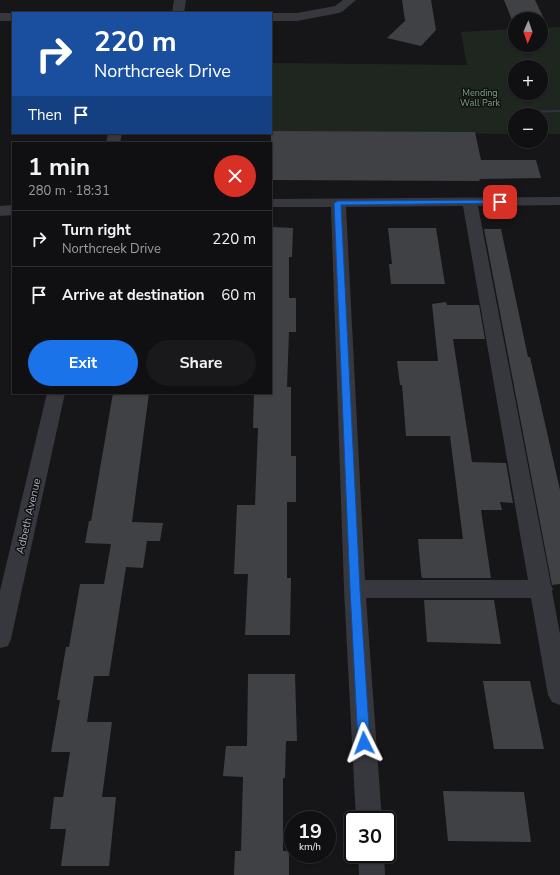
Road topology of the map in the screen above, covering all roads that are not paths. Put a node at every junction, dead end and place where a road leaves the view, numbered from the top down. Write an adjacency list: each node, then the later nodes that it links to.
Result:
1 (180, 0): 3 (street)
2 (350, 0): 6 (street)
3 (178, 12)
4 (0, 17): 5 (street)
5 (12, 17)
6 (272, 17)
7 (470, 202): 8 (street); 10 (street); 15 (street)
8 (560, 202)
9 (272, 203): 10 (street)
10 (338, 203): 14 (street)
11 (12, 210): 12 (street)
12 (0, 211)
13 (56, 394): 16 (street, Adbeth Avenue)
14 (355, 589): 15 (street); 18 (street)
15 (542, 589): 17 (street)
16 (0, 639)
17 (560, 695)
18 (368, 811)
19 (371, 863): 20 (street)
20 (372, 875)

